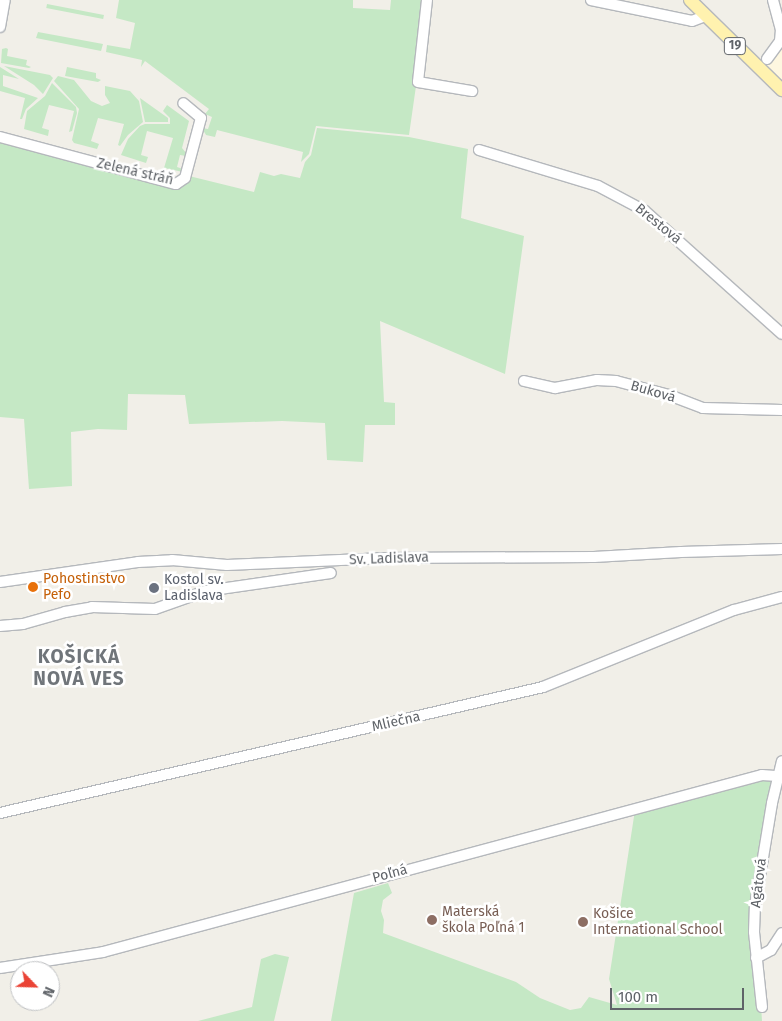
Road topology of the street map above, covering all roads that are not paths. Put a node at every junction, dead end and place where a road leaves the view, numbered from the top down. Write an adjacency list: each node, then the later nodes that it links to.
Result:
1 (5, 0): 7 (street)
2 (427, 0): 10 (street)
3 (591, 0): 6 (street)
4 (690, 0): 6 (main road, 19)
5 (777, 5): 8 (street)
6 (705, 16): 9 (main road, 19)
7 (0, 27)
8 (767, 60)
9 (782, 90)
10 (472, 91)
11 (183, 103): 12 (street, Zelená stráň)
12 (0, 137)
13 (479, 150): 14 (street, Brestová)
14 (782, 334)
15 (524, 381): 16 (street, Buková)
16 (782, 410)
17 (781, 550): 19 (street, Sv. Ladislava)
18 (331, 573): 21 (street, Sv. Ladislava)
19 (0, 582)
20 (782, 597): 24 (street, Mliečna)
21 (0, 626)
22 (782, 760): 23 (street, Agátová)
23 (778, 776): 26 (street, Agátová); 27 (street, Poľná)
24 (0, 813)
25 (782, 933): 26 (street)
26 (756, 958): 28 (street, Agátová)
27 (0, 968)
28 (762, 1007)

